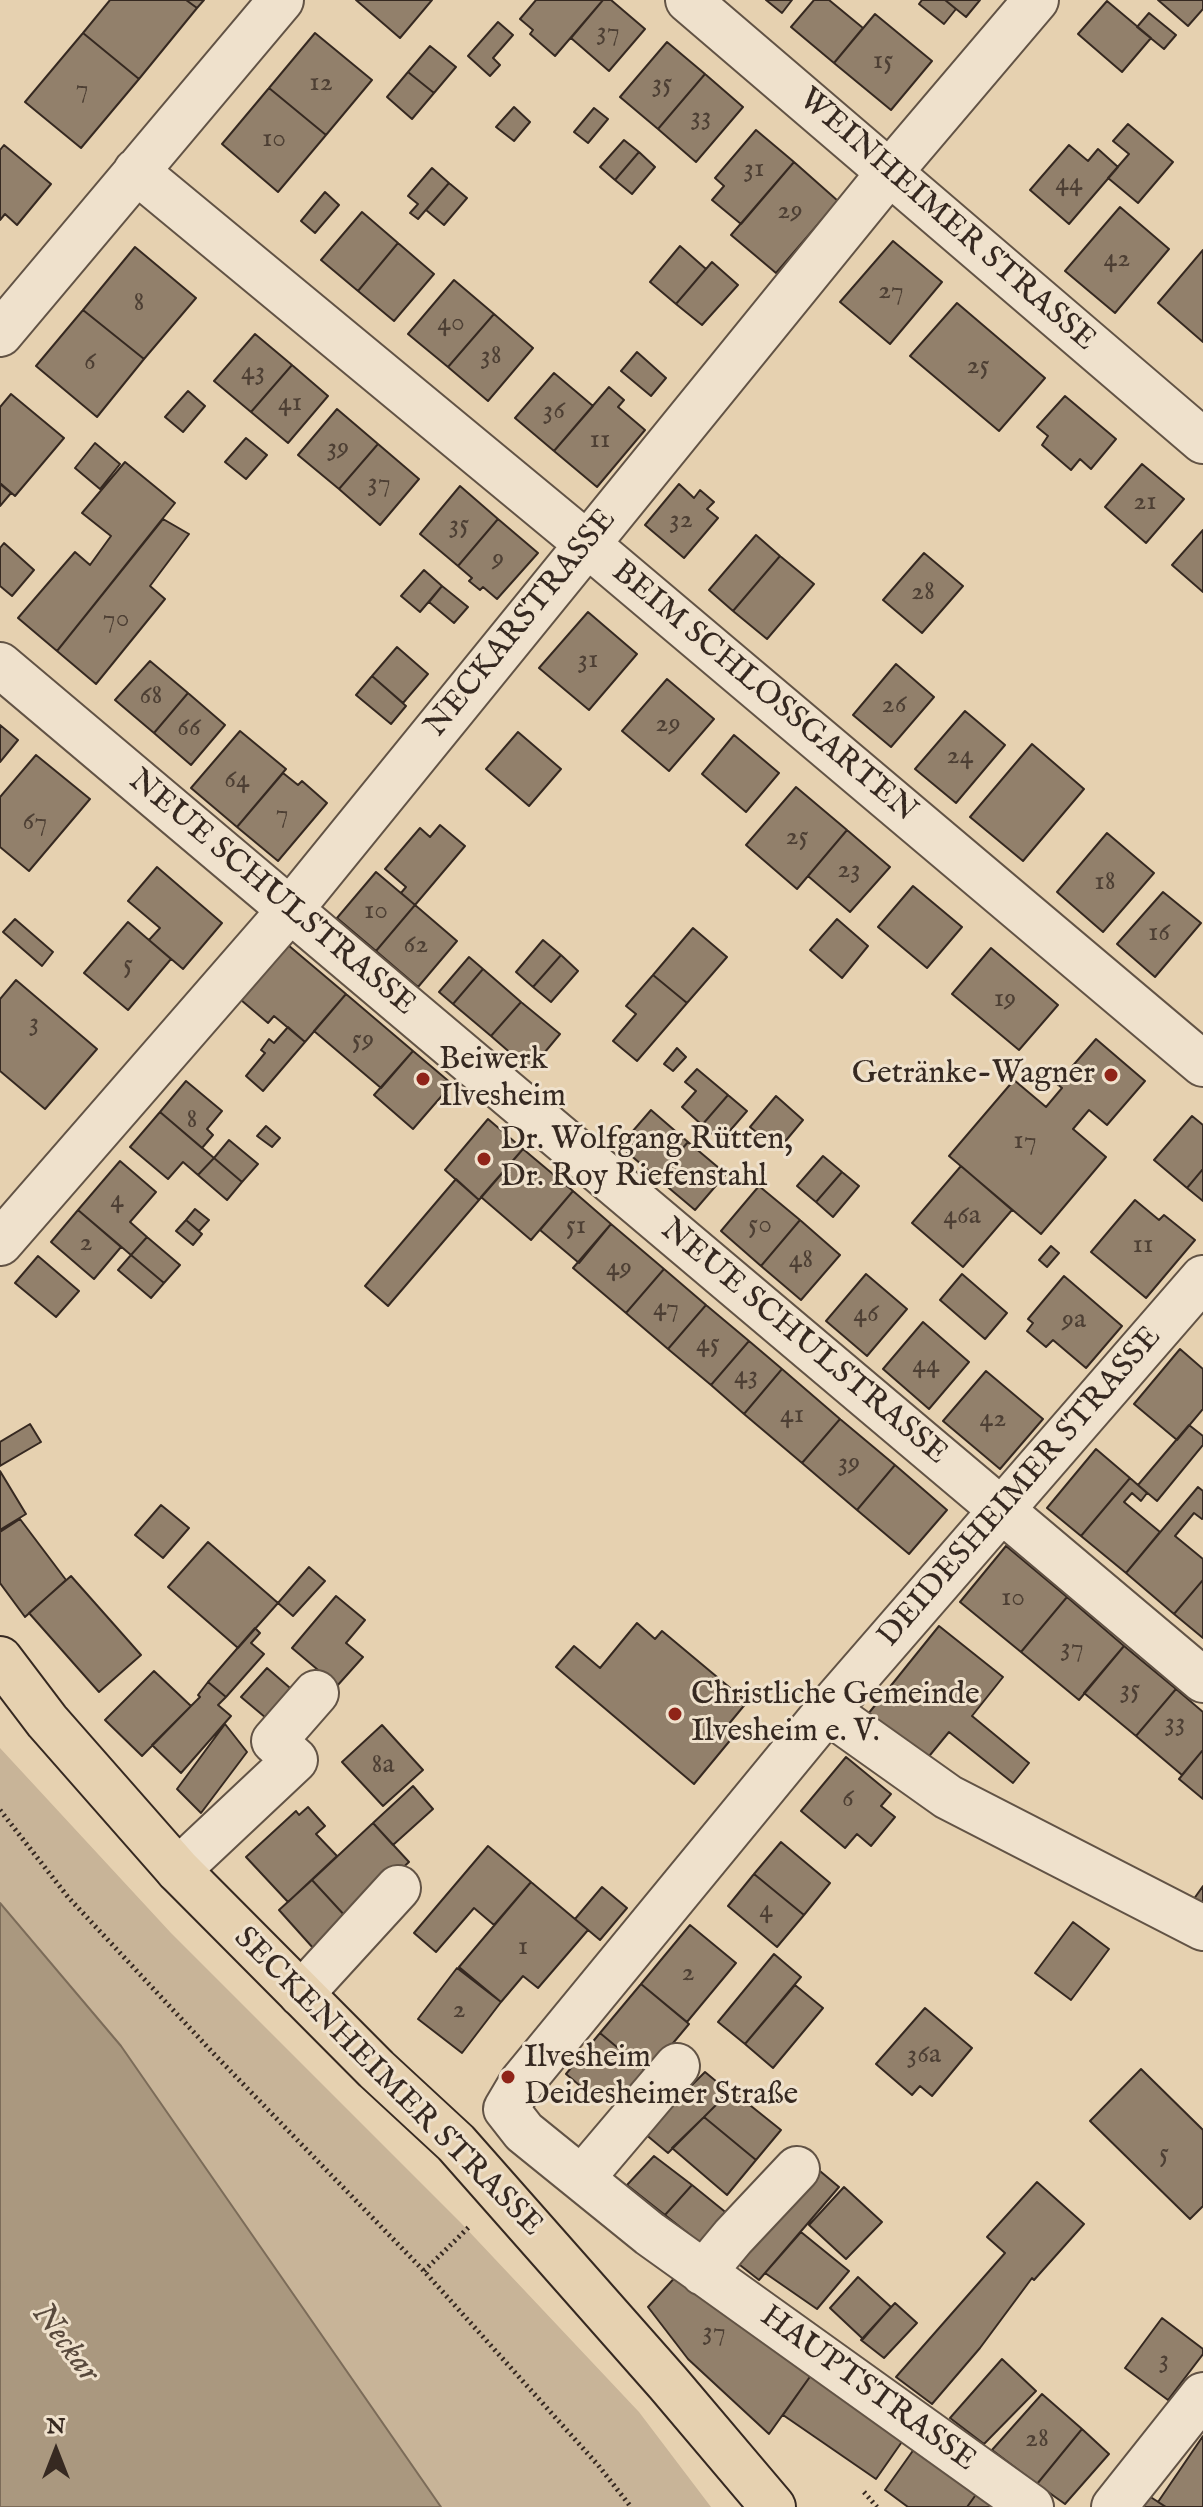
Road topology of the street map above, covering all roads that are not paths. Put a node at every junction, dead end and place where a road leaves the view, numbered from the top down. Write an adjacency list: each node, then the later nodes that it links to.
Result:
1 (281, 0): 4 (street)
2 (688, 0): 5 (street, WEINHEIMER STRASSE)
3 (1036, 0): 5 (street, NECKARSTRASSE)
4 (136, 171): 6 (street); 8 (street, BEIM SCHLOSSGARTEN)
5 (889, 173): 7 (street, WEINHEIMER STRASSE); 8 (street, NECKARSTRASSE)
6 (0, 334)
7 (1203, 441)
8 (587, 544): 10 (street, NECKARSTRASSE); 11 (street, BEIM SCHLOSSGARTEN)
9 (0, 665): 10 (street, NEUE SCHULSTRASSE)
10 (290, 910): 12 (street, NECKARSTRASSE); 14 (street, NEUE SCHULSTRASSE)
11 (1203, 1064)
12 (0, 1243)
13 (1203, 1278): 14 (street, DEIDESHEIMER STRASSE)
14 (1002, 1510): 16 (street, NEUE SCHULSTRASSE); 18 (street, DEIDESHEIMER STRASSE)
15 (0, 1659): 19 (main road, SECKENHEIMER STRASSE)
16 (1203, 1680)
17 (316, 1693): 19 (street)
18 (827, 1711): 21 (street); 24 (street, DEIDESHEIMER STRASSE)
19 (178, 1870): 22 (main road, SECKENHEIMER STRASSE)
20 (398, 1888): 22 (street)
21 (1203, 1928)
22 (301, 1994): 29 (main road, SECKENHEIMER STRASSE)
23 (677, 2066): 26 (street)
24 (506, 2109): 26 (street, HAUPTSTRASSE)
25 (797, 2169): 27 (street)
26 (582, 2178): 27 (street, HAUPTSTRASSE)
27 (703, 2273): 30 (street, HAUPTSTRASSE)
28 (1203, 2395): 31 (street)
29 (773, 2507)
30 (1031, 2507)
31 (1114, 2507)

